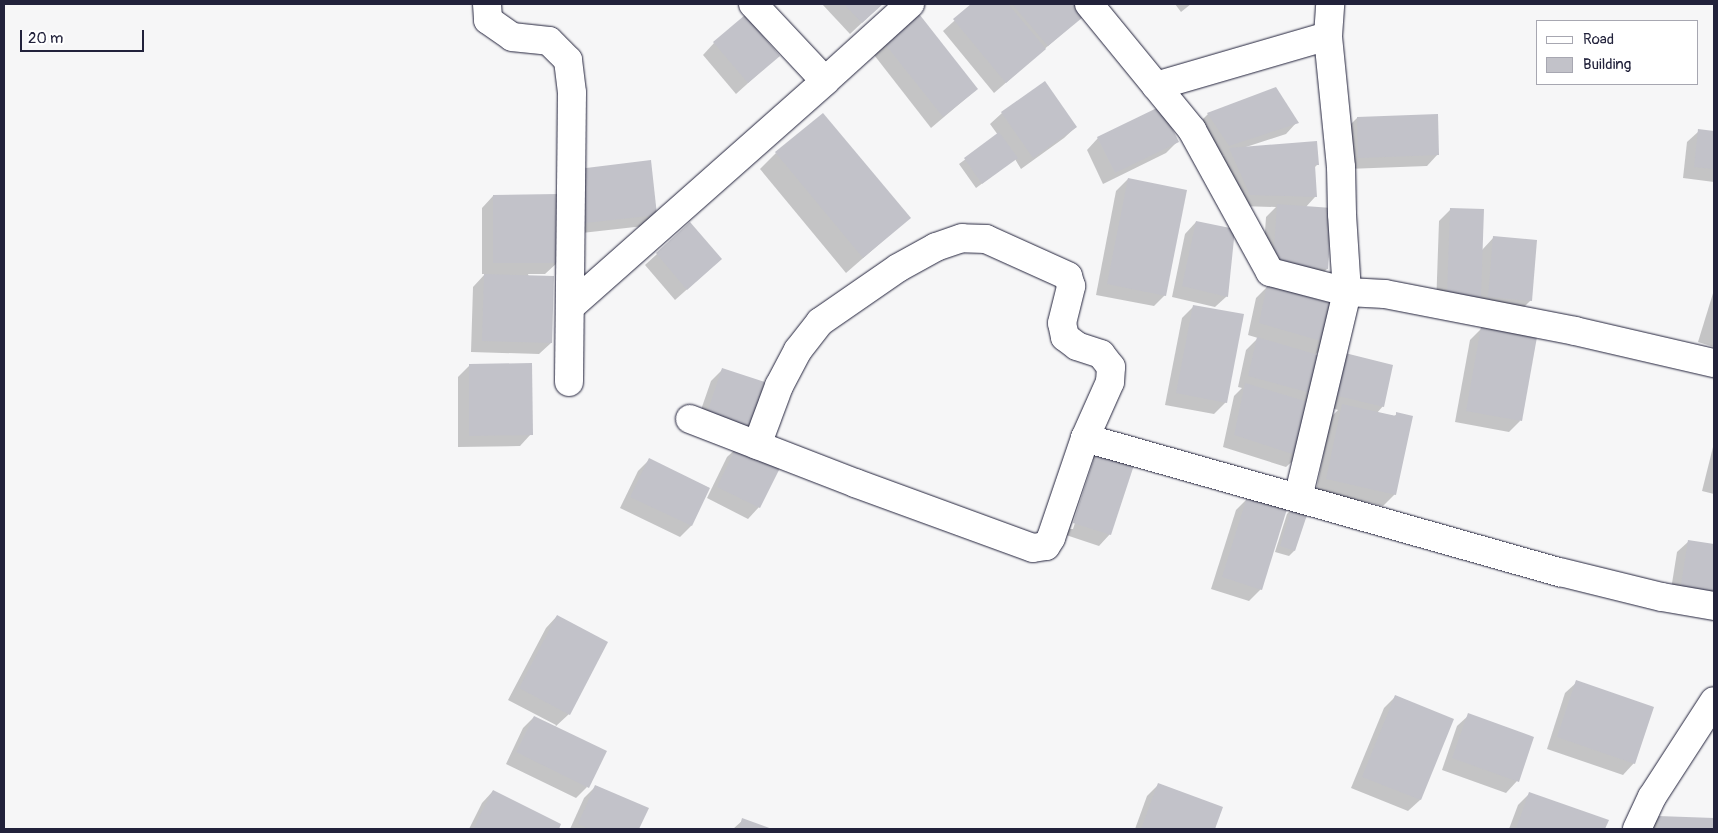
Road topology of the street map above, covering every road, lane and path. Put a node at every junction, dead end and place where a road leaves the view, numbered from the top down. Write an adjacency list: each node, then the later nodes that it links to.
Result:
1 (487, 4): 10 (street)
2 (754, 4): 7 (street)
3 (910, 4): 7 (street)
4 (1089, 4): 8 (street)
5 (1330, 4): 6 (street)
6 (1328, 36): 8 (street); 9 (street)
7 (825, 81): 10 (street)
8 (1156, 86): 9 (street)
9 (1347, 292): 11 (street); 16 (street)
10 (570, 307): 12 (street)
11 (1714, 363)
12 (569, 382)
13 (690, 419): 15 (street)
14 (1085, 438): 15 (street); 15 (street); 16 (street)
15 (757, 445)
16 (1298, 498): 17 (street)
17 (1714, 606)
18 (1714, 701): 19 (street)
19 (1637, 829)

